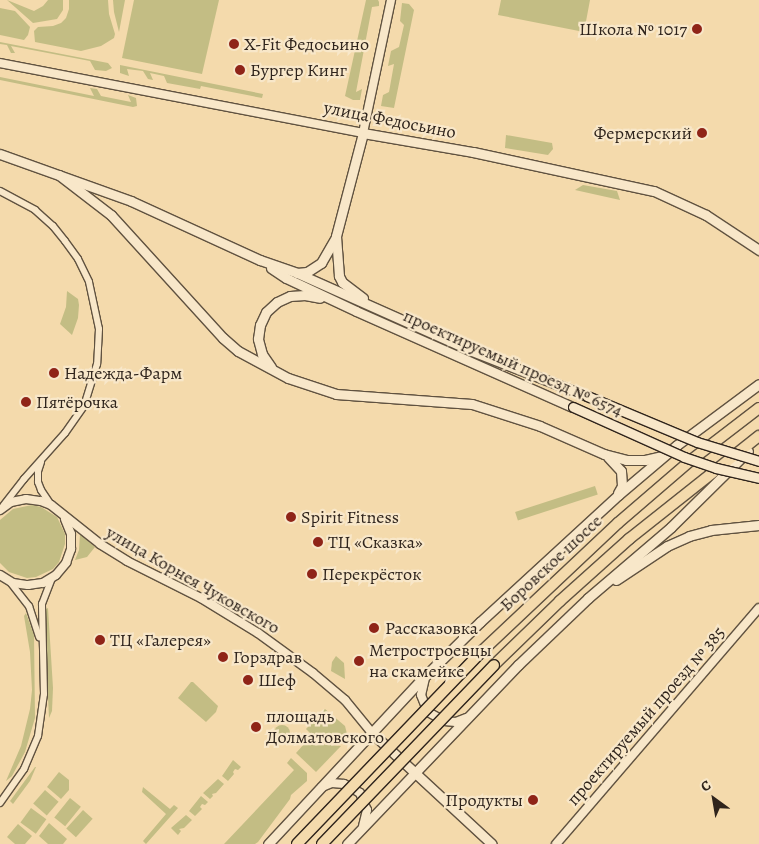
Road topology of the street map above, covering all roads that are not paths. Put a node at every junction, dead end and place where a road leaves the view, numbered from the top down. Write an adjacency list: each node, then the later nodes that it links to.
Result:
1 (391, 0): 3 (street)
2 (0, 63): 3 (street, улица Федосьино)
3 (364, 133): 7 (main road); 8 (main road, улица Федосьино)
4 (0, 154): 5 (main road, проектируемый проезд № 6574)
5 (59, 175): 9 (main road, проектируемый проезд № 6574); 13 (main road)
6 (0, 191): 20 (street)
7 (336, 236): 10 (main road); 12 (main road)
8 (759, 250)
9 (260, 260): 10 (main road, проектируемый проезд № 6574); 11 (main road, проектируемый проезд № 6574)
10 (298, 273): 12 (main road, проектируемый проезд № 6574)
11 (333, 300): 13 (main road); 22 (main road, проектируемый проезд № 6574, bridge)
12 (374, 307): 21 (main road, проектируемый проезд № 6574, bridge)
13 (273, 369): 18 (main road)
14 (759, 384): 19 (main road)
15 (759, 408): 42 (main road, Боровское шоссе, bridge)
16 (759, 436): 43 (main road, Боровское шоссе, bridge)
17 (759, 441): 31 (main road)
18 (604, 454): 19 (main road); 23 (main road)
19 (663, 456): 23 (main road)
20 (42, 458): 24 (street); 25 (street)
21 (759, 461)
22 (759, 478)
23 (618, 494): 34 (main road)
24 (51, 505): 25 (street, улица Корнея Чуковского); 26 (street, улица Корнея Чуковского)
25 (1, 508)
26 (62, 515): 29 (street, улица Корнея Чуковского); 36 (street, улица Корнея Чуковского)
27 (759, 525): 31 (main road)
28 (0, 575): 30 (street)
29 (52, 578): 30 (street); 33 (street)
30 (8, 580): 33 (street)
31 (588, 598): 35 (main road)
32 (759, 608): 46 (street, проектируемый проезд № 385)
33 (42, 650): 39 (street)
34 (429, 672): 35 (street); 36 (main road)
35 (472, 713): 37 (main road)
36 (372, 733): 37 (main road); 38 (main road)
37 (415, 772): 40 (main road); 45 (main road)
38 (318, 789): 40 (street); 41 (main road)
39 (0, 803)
40 (362, 828): 44 (main road)
41 (268, 844)
42 (297, 844)
43 (322, 844)
44 (347, 844)
45 (492, 844)
46 (556, 844)

